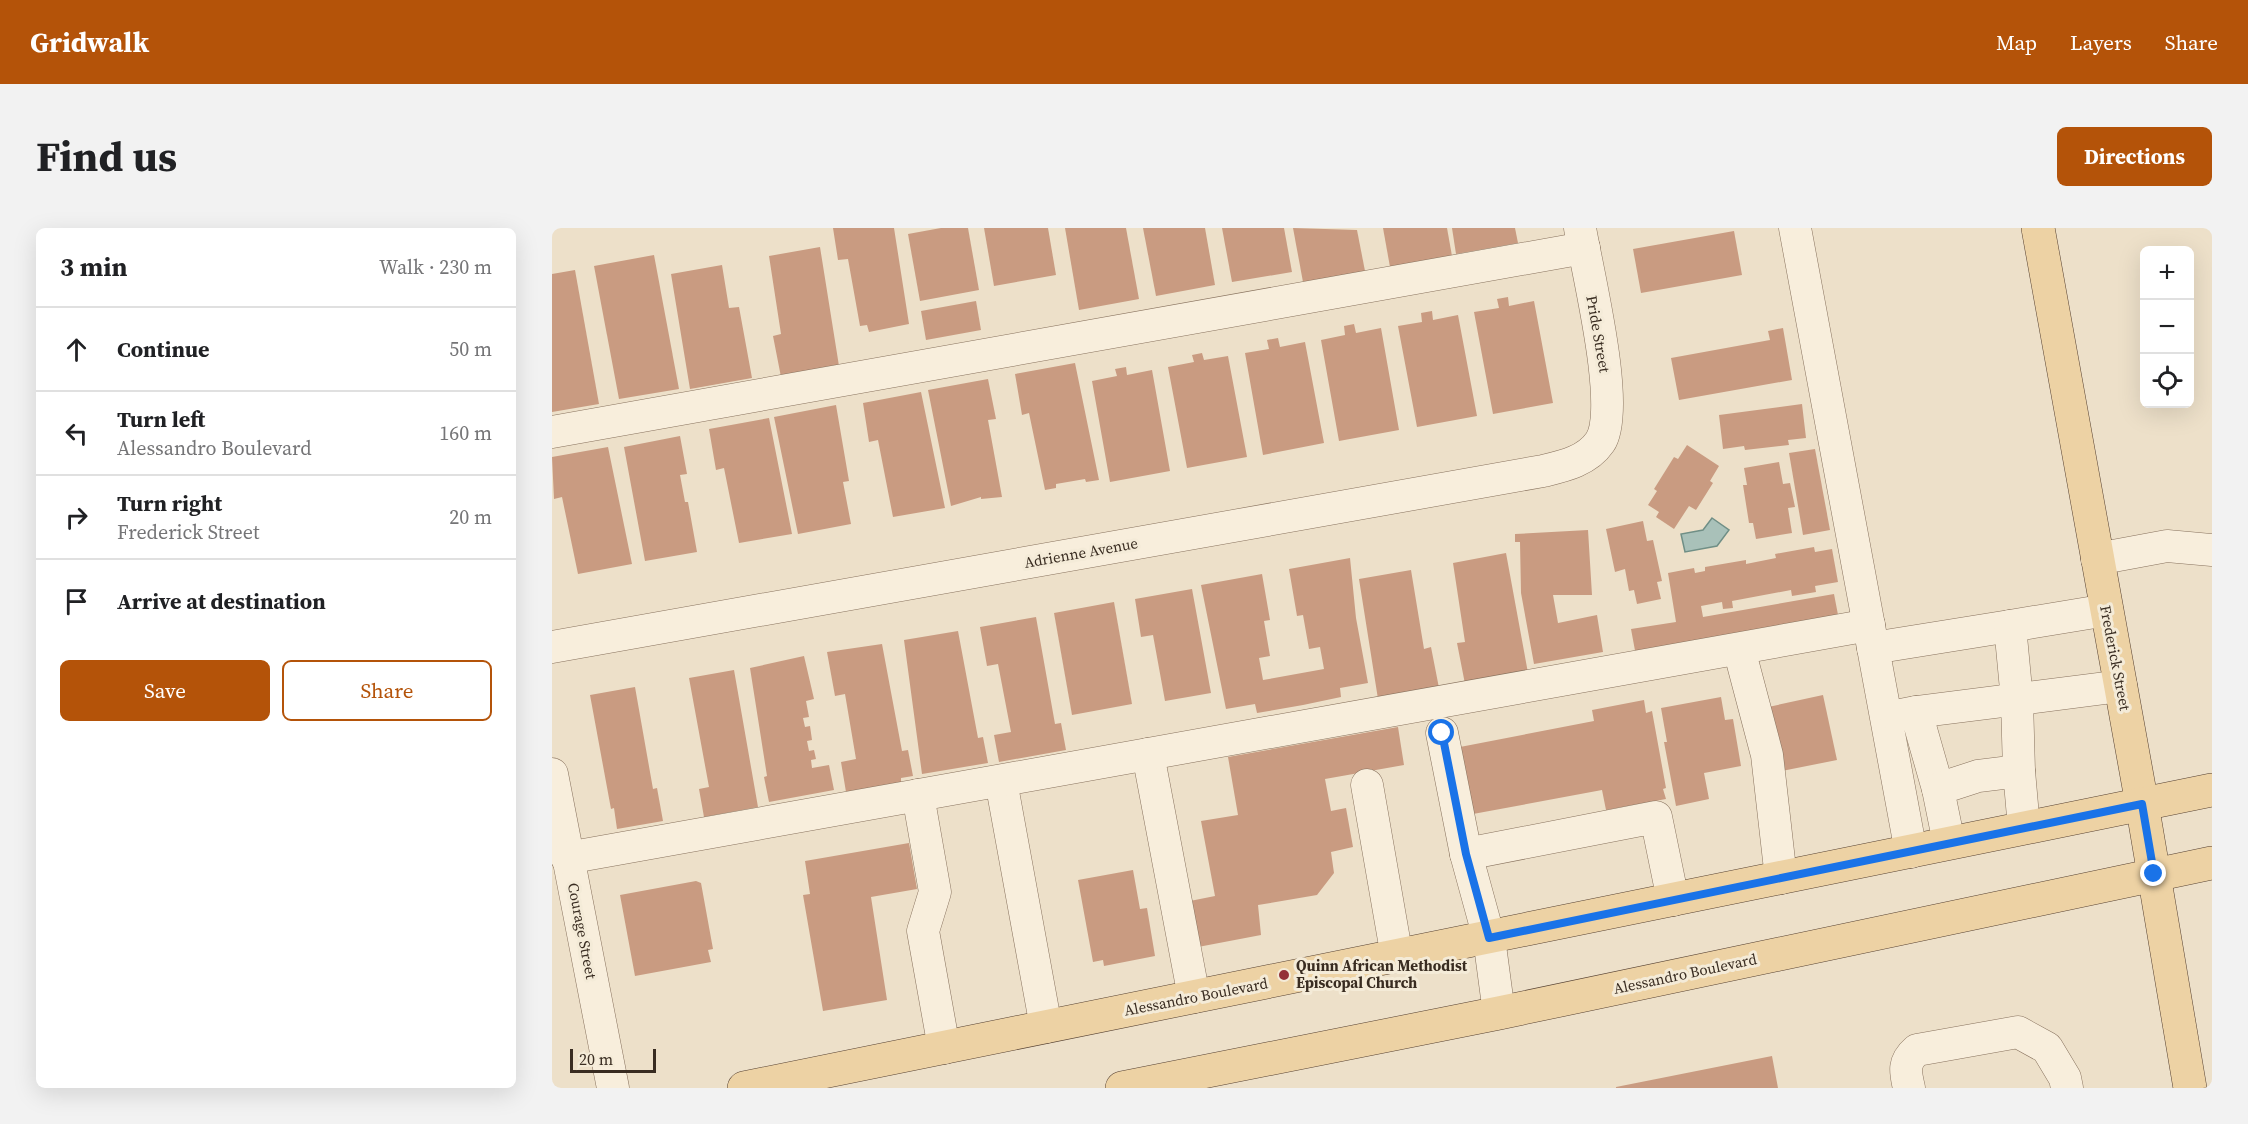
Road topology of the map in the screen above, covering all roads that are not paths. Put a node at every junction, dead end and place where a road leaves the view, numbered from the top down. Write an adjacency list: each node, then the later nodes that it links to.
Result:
1 (1795, 228): 10 (street)
2 (2038, 228): 7 (main road, Frederick Street)
3 (1582, 238): 4 (street); 5 (street, Pride Street)
4 (552, 432)
5 (1602, 439): 11 (street, Adrienne Avenue)
6 (2212, 550): 7 (street)
7 (2097, 559): 8 (main road, Frederick Street)
8 (2106, 610): 9 (street); 13 (main road, Frederick Street)
9 (2010, 626): 10 (street); 14 (street)
10 (1871, 637): 12 (street); 15 (street)
11 (552, 647)
12 (1739, 649): 17 (street); 33 (street)
13 (2121, 686): 14 (street); 25 (main road, Frederick Street)
14 (2017, 700): 15 (street); 18 (street)
15 (1901, 715): 22 (street); 28 (street)
16 (1442, 733): 29 (street)
17 (1148, 754): 20 (street); 37 (street)
18 (2019, 771): 22 (street); 26 (street)
19 (552, 774): 30 (street, Courage Street)
20 (1001, 781): 24 (street); 39 (street)
21 (1367, 785): 36 (street)
22 (1938, 789): 27 (street)
23 (2212, 790): 25 (main road, Alessandro Boulevard)
24 (918, 795): 30 (street); 40 (street)
25 (2142, 804): 26 (main road, Alessandro Boulevard); 32 (main road, Frederick Street)
26 (2024, 828): 27 (main road, Alessandro Boulevard)
27 (1949, 843): 28 (main road, Alessandro Boulevard)
28 (1911, 852): 33 (main road, Alessandro Boulevard)
29 (1466, 854): 34 (street); 35 (street)
30 (567, 858): 41 (street, Courage Street)
31 (2212, 863): 32 (main road, Alessandro Boulevard)
32 (2154, 874): 38 (main road, Alessandro Boulevard); 46 (main road, Frederick Street)
33 (1781, 878): 34 (main road, Alessandro Boulevard)
34 (1673, 900): 35 (main road, Alessandro Boulevard)
35 (1489, 938): 36 (main road, Alessandro Boulevard); 38 (street)
36 (1396, 957): 37 (main road, Alessandro Boulevard)
37 (1194, 997): 39 (main road, Alessandro Boulevard)
38 (1499, 1013): 43 (main road, Alessandro Boulevard)
39 (1046, 1027): 40 (main road, Alessandro Boulevard)
40 (944, 1048): 42 (main road, Alessandro Boulevard)
41 (613, 1088)
42 (744, 1088)
43 (1122, 1088)
44 (1908, 1088): 45 (street)
45 (2067, 1088)
46 (2190, 1088)

